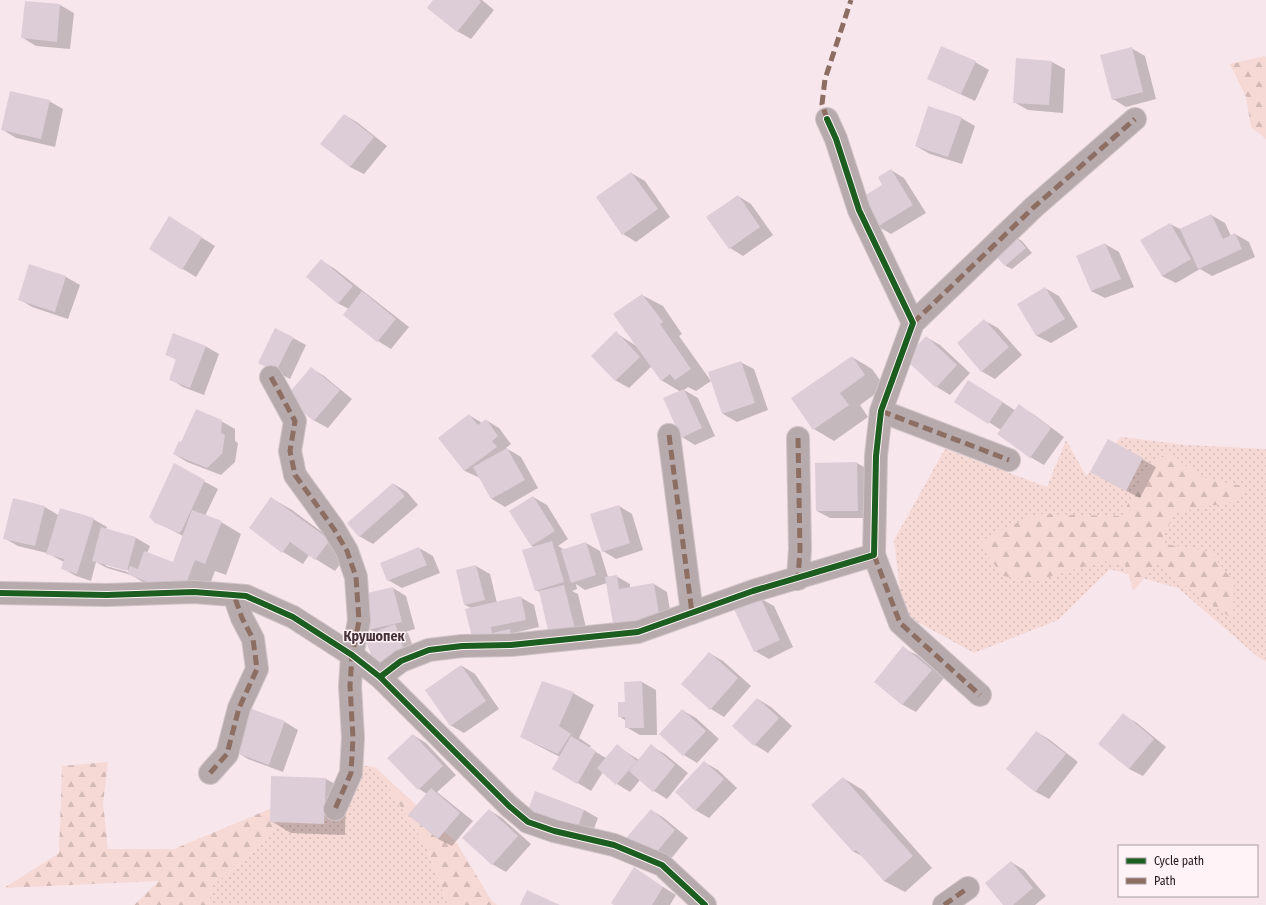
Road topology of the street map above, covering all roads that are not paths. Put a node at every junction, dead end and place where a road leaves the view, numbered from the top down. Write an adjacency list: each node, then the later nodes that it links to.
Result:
1 (827, 118): 3 (street)
2 (1135, 119): 3 (street)
3 (913, 323): 5 (street)
4 (271, 377): 14 (street)
5 (882, 411): 8 (street); 9 (street)
6 (669, 435): 13 (street)
7 (798, 438): 10 (street)
8 (1009, 460)
9 (874, 555): 10 (street); 16 (street)
10 (798, 579): 13 (street)
11 (0, 593): 12 (street)
12 (234, 595): 14 (street); 17 (street)
13 (692, 613): 15 (street)
14 (352, 656): 15 (street); 18 (street)
15 (380, 677): 20 (street)
16 (980, 695)
17 (210, 773)
18 (335, 809)
19 (968, 888): 21 (street)
20 (705, 905)
21 (944, 905)

